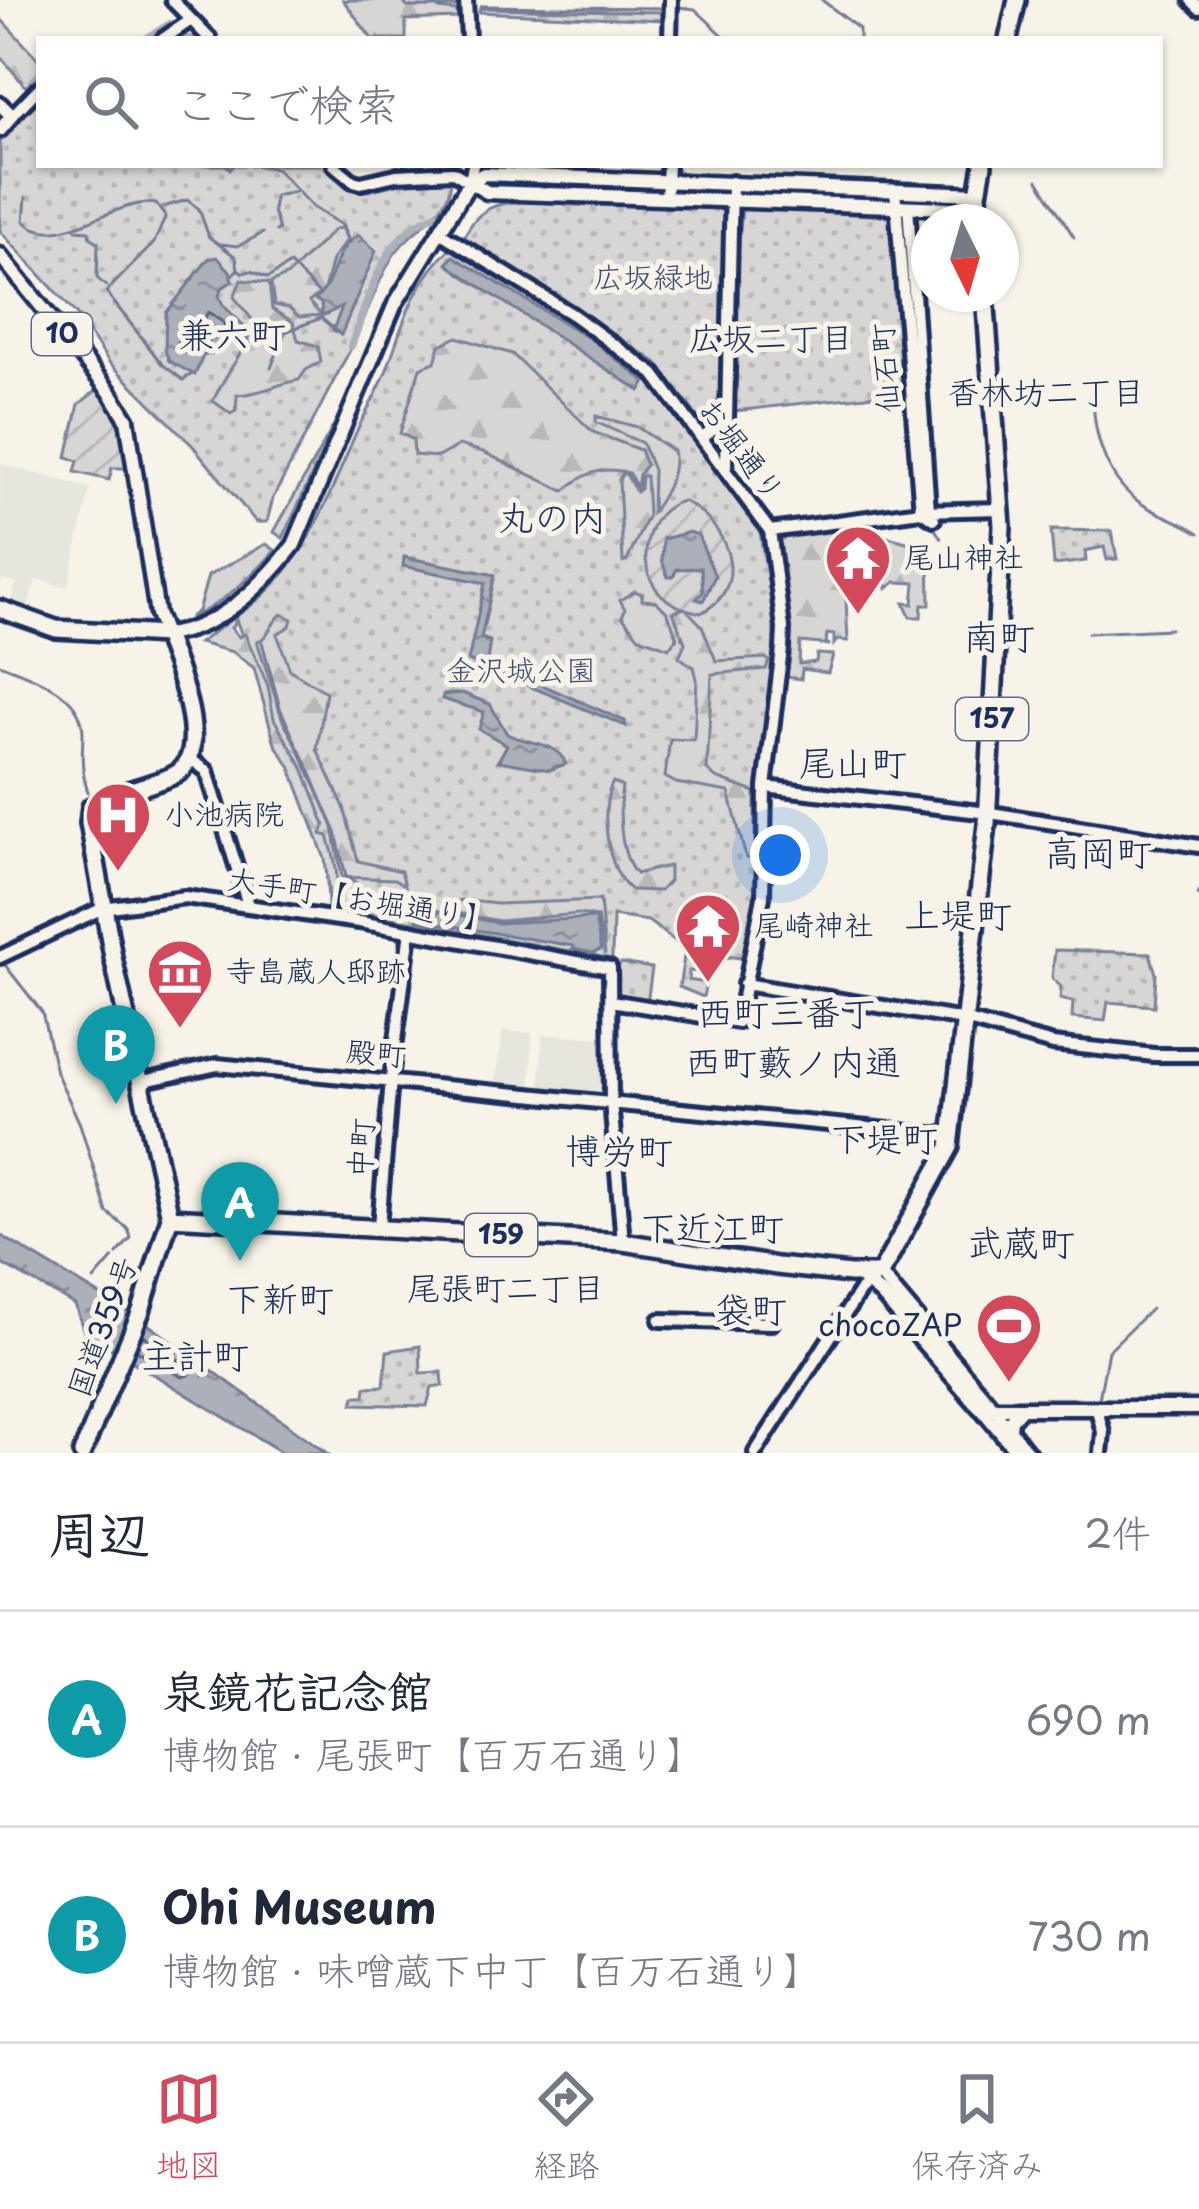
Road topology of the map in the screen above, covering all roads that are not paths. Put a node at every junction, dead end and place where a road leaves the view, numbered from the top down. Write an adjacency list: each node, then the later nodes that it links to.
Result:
1 (172, 0): 7 (street)
2 (466, 0): 10 (street)
3 (670, 0): 11 (street)
4 (1017, 0): 12 (highway)
5 (1191, 0): 6 (street)
6 (1199, 8)
7 (191, 20): 8 (street); 9 (street)
8 (167, 36)
9 (207, 36)
10 (468, 36)
11 (670, 36)
12 (1009, 36)
13 (36, 91): 15 (street)
14 (0, 104): 15 (main road)
15 (12, 116): 16 (main road)
16 (0, 130)
17 (337, 168): 22 (street)
18 (472, 168): 22 (street)
19 (983, 168): 30 (highway)
20 (667, 172): 21 (main road); 23 (main road); 26 (street)
21 (616, 178): 22 (main road); 25 (street)
22 (470, 182): 25 (main road); 32 (main road)
23 (732, 182): 24 (main road); 27 (street)
24 (896, 190): 28 (main road); 31 (street, 仙石町)
25 (616, 196): 26 (main road)
26 (666, 198): 27 (main road)
27 (731, 200): 31 (main road); 35 (street)
28 (936, 200): 29 (main road); 31 (main road)
29 (957, 204)
30 (978, 204)
31 (903, 206): 39 (street, 仙石町)
32 (440, 233): 36 (street, お堀通り); 42 (main road)
33 (0, 255): 42 (main road, 10)
34 (987, 312): 38 (highway, 157)
35 (726, 418): 36 (street); 37 (street)
36 (703, 438): 37 (street, お堀通り)
37 (726, 468): 40 (street, お堀通り)
38 (1001, 509): 39 (street); 45 (highway, 157)
39 (928, 513): 40 (street)
40 (770, 531): 44 (street, お堀通り)
41 (0, 609): 42 (highway)
42 (165, 635): 43 (highway)
43 (190, 759): 47 (street); 48 (highway)
44 (765, 787): 45 (street); 51 (street, お堀通り)
45 (988, 813): 46 (street); 53 (highway, 157)
46 (1199, 846)
47 (248, 905): 48 (street, 大手町【お堀通り】); 49 (street, 大手町【お堀通り】)
48 (103, 908): 50 (street, 大手町【お堀通り】); 56 (highway)
49 (410, 931): 52 (street, 大手町【お堀通り】); 55 (street, 中町)
50 (1, 956)
51 (744, 984): 52 (street, お堀通り); 53 (street)
52 (611, 1001): 57 (street)
53 (964, 1020): 54 (street); 58 (highway, 157)
54 (1199, 1055)
55 (391, 1079): 56 (street, 殿町); 57 (street, 殿町); 60 (street, 中町)
56 (139, 1082): 59 (highway)
57 (611, 1102): 58 (street, 殿町); 61 (street)
58 (950, 1142): 62 (highway, 157)
59 (170, 1217): 60 (highway, 159); 70 (highway, 国道359号)
60 (379, 1227): 61 (highway, 159)
61 (623, 1242): 62 (highway, 159)
62 (869, 1277): 65 (main road); 71 (street)
63 (660, 1320): 64 (street)
64 (772, 1323)
65 (987, 1408): 66 (main road); 69 (street); 72 (street)
66 (1023, 1408): 68 (main road); 69 (main road)
67 (1199, 1408): 68 (main road)
68 (1097, 1410): 74 (street)
69 (1010, 1430): 73 (street)
70 (82, 1453)
71 (755, 1453)
72 (1017, 1453)
73 (1029, 1453)
74 (1101, 1453)

